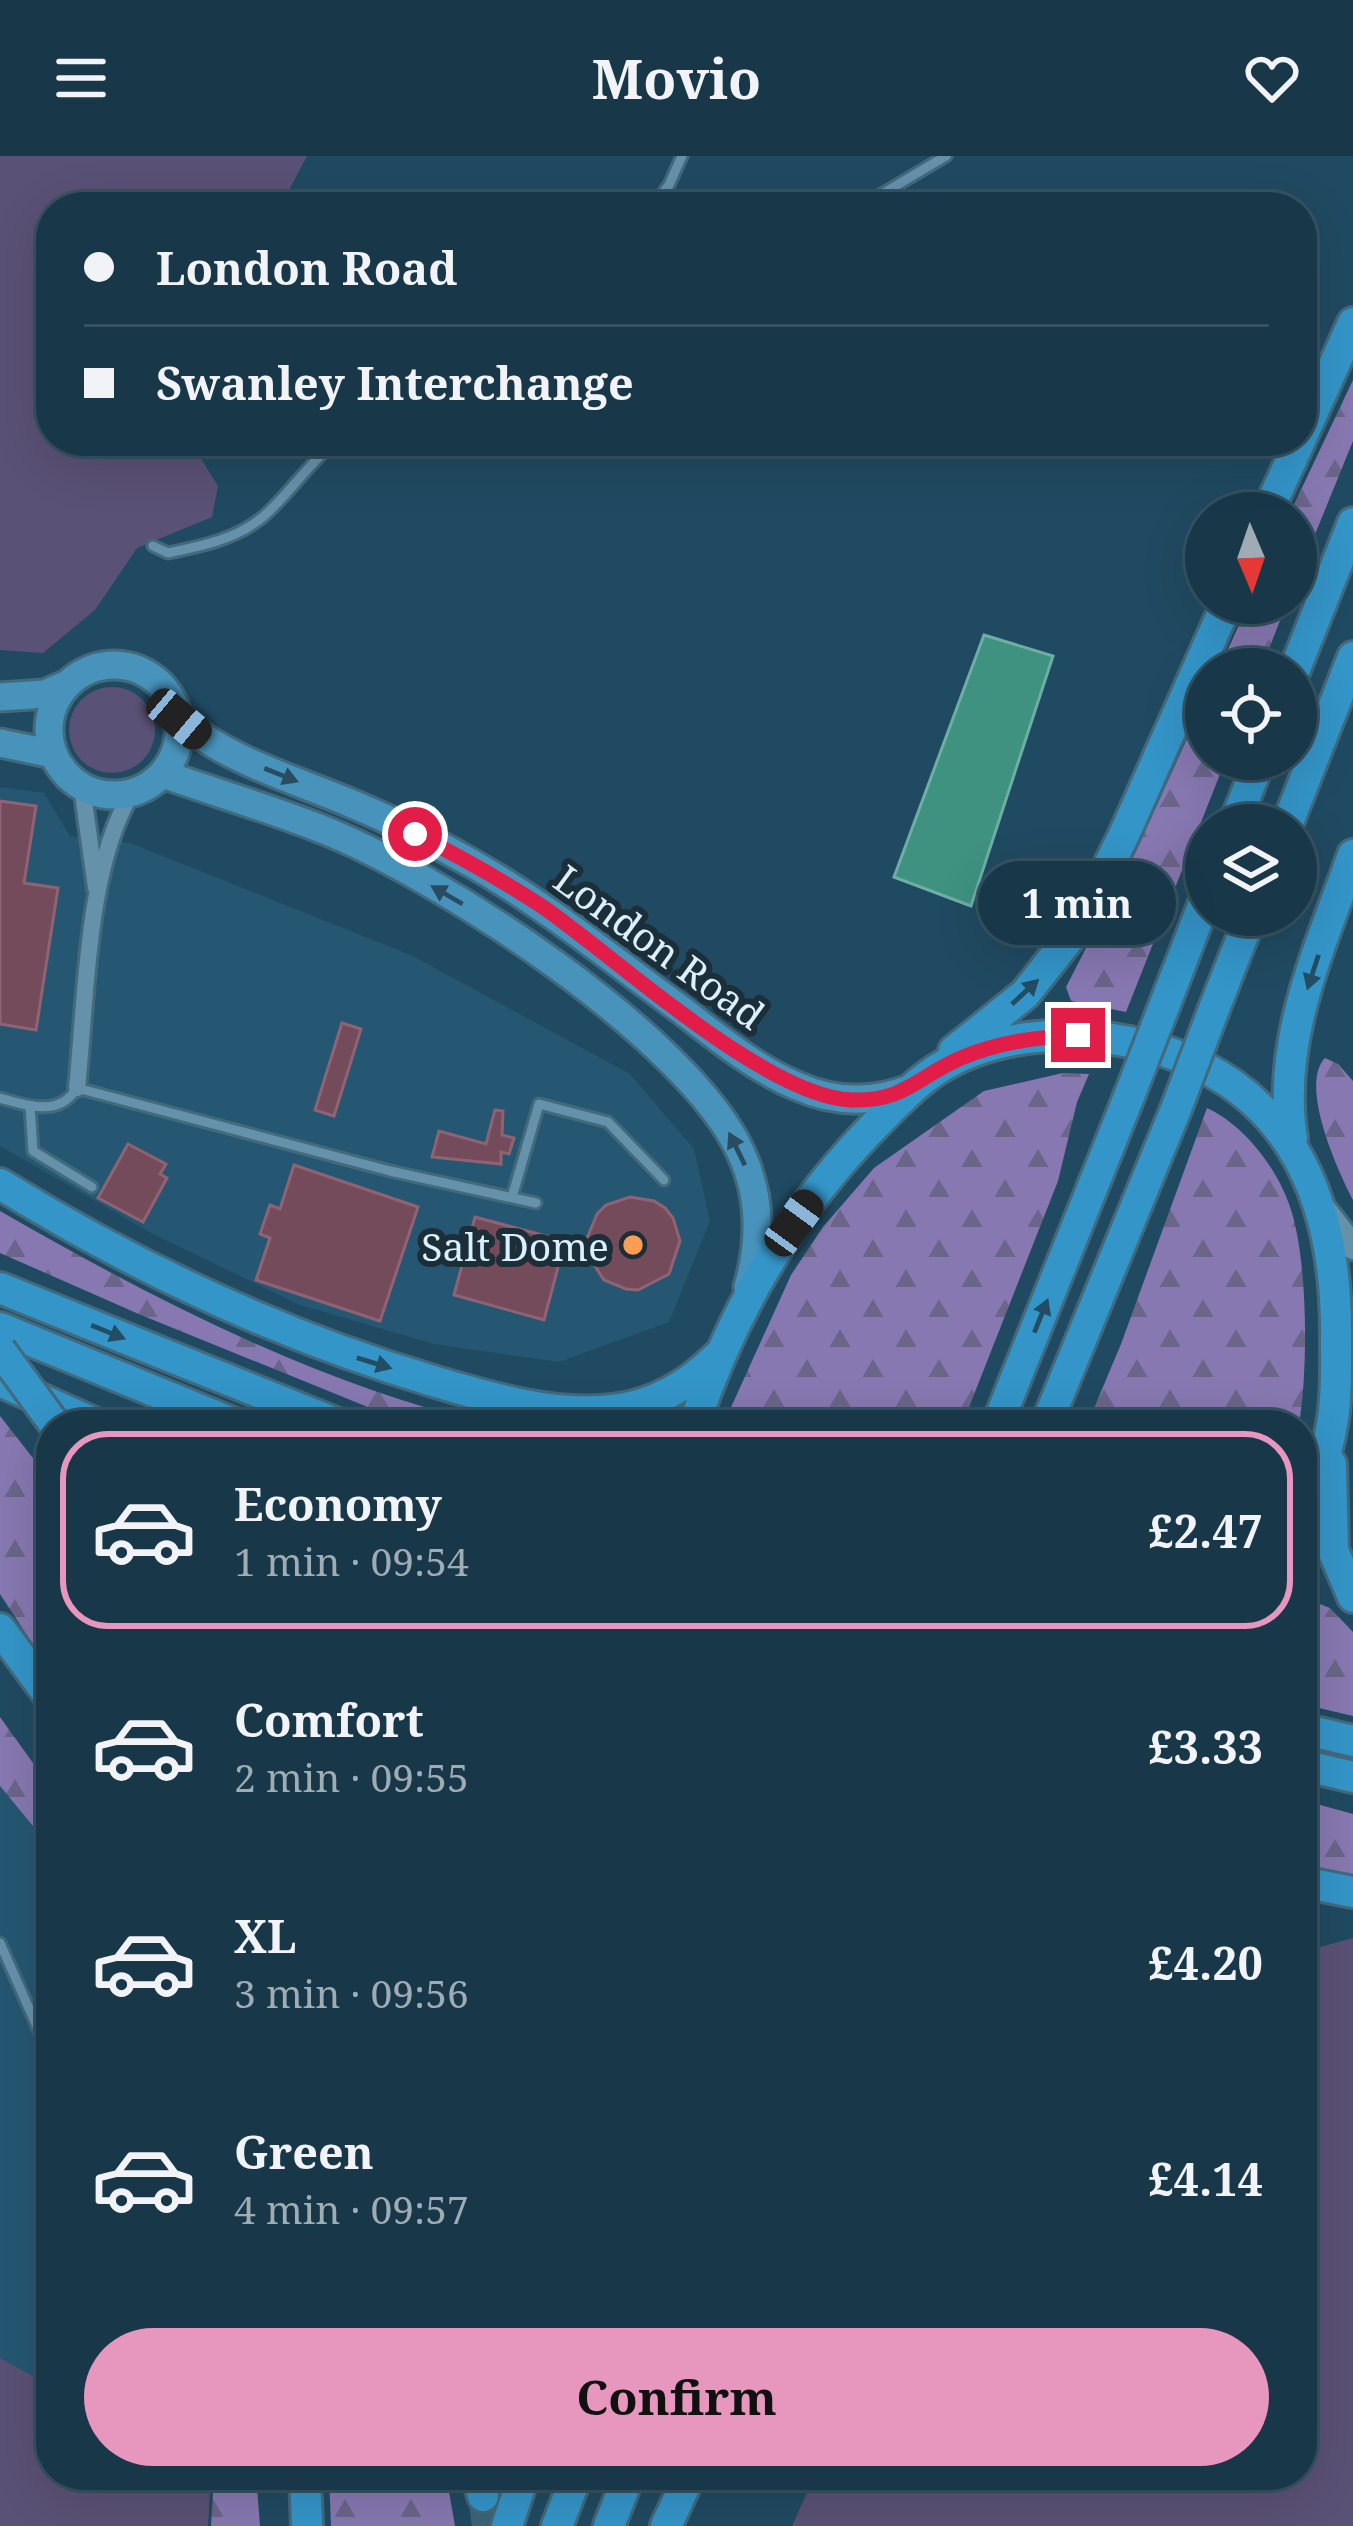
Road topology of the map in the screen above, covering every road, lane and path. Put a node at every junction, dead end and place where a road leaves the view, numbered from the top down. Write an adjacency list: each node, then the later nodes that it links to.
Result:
1 (682, 156): 3 (lane)
2 (946, 156): 4 (lane)
3 (664, 192)
4 (885, 192)
5 (1353, 323): 6 (highway)
6 (1317, 403)
7 (317, 456): 11 (lane)
8 (1293, 456): 9 (highway)
9 (1277, 492)
10 (1353, 523): 13 (highway)
11 (153, 546)
12 (1218, 624): 28 (highway, one-way to 12)
13 (1303, 648)
14 (1353, 657): 23 (highway)
15 (68, 684): 16 (main road); 17 (main road); 19 (main road)
16 (0, 697)
17 (179, 719): 20 (main road); 28 (main road, London Road, one-way to 28)
18 (0, 743): 19 (main road)
19 (53, 754): 21 (main road)
20 (163, 774): 22 (main road); 41 (main road, London Road, one-way to 20)
21 (82, 787): 22 (main road); 25 (street)
22 (130, 794): 25 (street)
23 (1294, 804)
24 (1353, 855): 32 (highway, one-way to 32)
25 (96, 895): 29 (street)
26 (1191, 936): 54 (highway, one-way to 26, bridge)
27 (1243, 936): 55 (highway, bridge)
28 (926, 1078): 32 (highway); 41 (highway)
29 (77, 1088): 31 (lane); 36 (lane)
30 (0, 1098): 31 (lane)
31 (30, 1106): 35 (lane)
32 (1292, 1143): 38 (highway)
33 (664, 1180): 36 (lane)
34 (0, 1184): 51 (highway, one-way to 51)
35 (92, 1187)
36 (512, 1197): 37 (lane)
37 (536, 1202)
38 (1321, 1205): 39 (main road); 46 (highway)
39 (1353, 1247)
40 (0, 1288): 50 (highway, one-way to 50)
41 (744, 1303): 44 (highway)
42 (0, 1328): 49 (highway)
43 (0, 1350): 47 (highway, bridge)
44 (717, 1357): 52 (highway, one-way to 44); 53 (highway)
45 (0, 1381): 48 (highway)
46 (1344, 1392): 56 (highway)
47 (44, 1410)
48 (65, 1410)
49 (200, 1410)
50 (303, 1410)
51 (565, 1410)
52 (613, 1410)
53 (699, 1410)
54 (1004, 1410)
55 (1052, 1410)
56 (1331, 1434): 57 (highway); 58 (highway)
57 (1317, 1478)
58 (1353, 1597)
59 (0, 1629): 60 (highway)
60 (36, 1678)
61 (1317, 1733): 62 (highway)
62 (1353, 1741)
63 (1317, 1769): 64 (highway)
64 (1353, 1777)
65 (1317, 1885): 66 (highway)
66 (1353, 1892)
67 (0, 1943): 68 (lane)
68 (36, 2024)
69 (306, 2490): 74 (highway)
70 (519, 2490): 75 (highway)
71 (571, 2490): 76 (highway)
72 (623, 2490): 77 (highway)
73 (683, 2490): 78 (highway)
74 (307, 2526)
75 (507, 2526)
76 (556, 2526)
77 (609, 2526)
78 (665, 2526)

